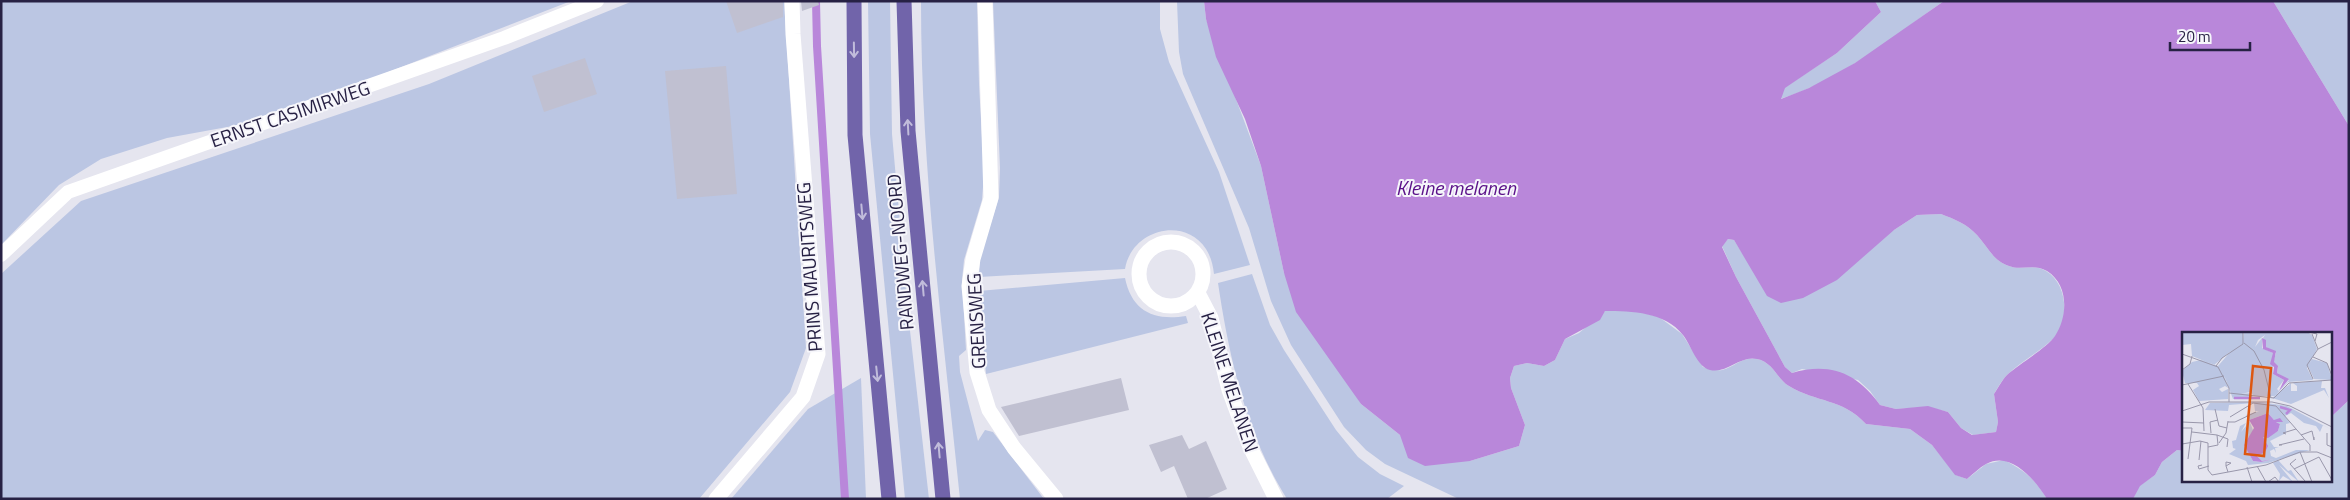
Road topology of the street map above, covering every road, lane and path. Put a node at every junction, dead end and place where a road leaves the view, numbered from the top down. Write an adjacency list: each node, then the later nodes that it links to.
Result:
1 (597, 1): 6 (lane, ERNST CASIMIRWEG)
2 (792, 1): 8 (street, PRINS MAURITSWEG)
3 (854, 1): 9 (main road, RANDWEG-NOORD, one-way to 9)
4 (904, 1): 10 (main road, RANDWEG-NOORD, one-way to 4)
5 (985, 1): 11 (street, GRENSWEG)
6 (1, 255)
7 (1198, 292): 7 (street, KLEINE MELANEN); 12 (street, KLEINE MELANEN)
8 (716, 499)
9 (889, 499)
10 (943, 499)
11 (1056, 499)
12 (1276, 499)

